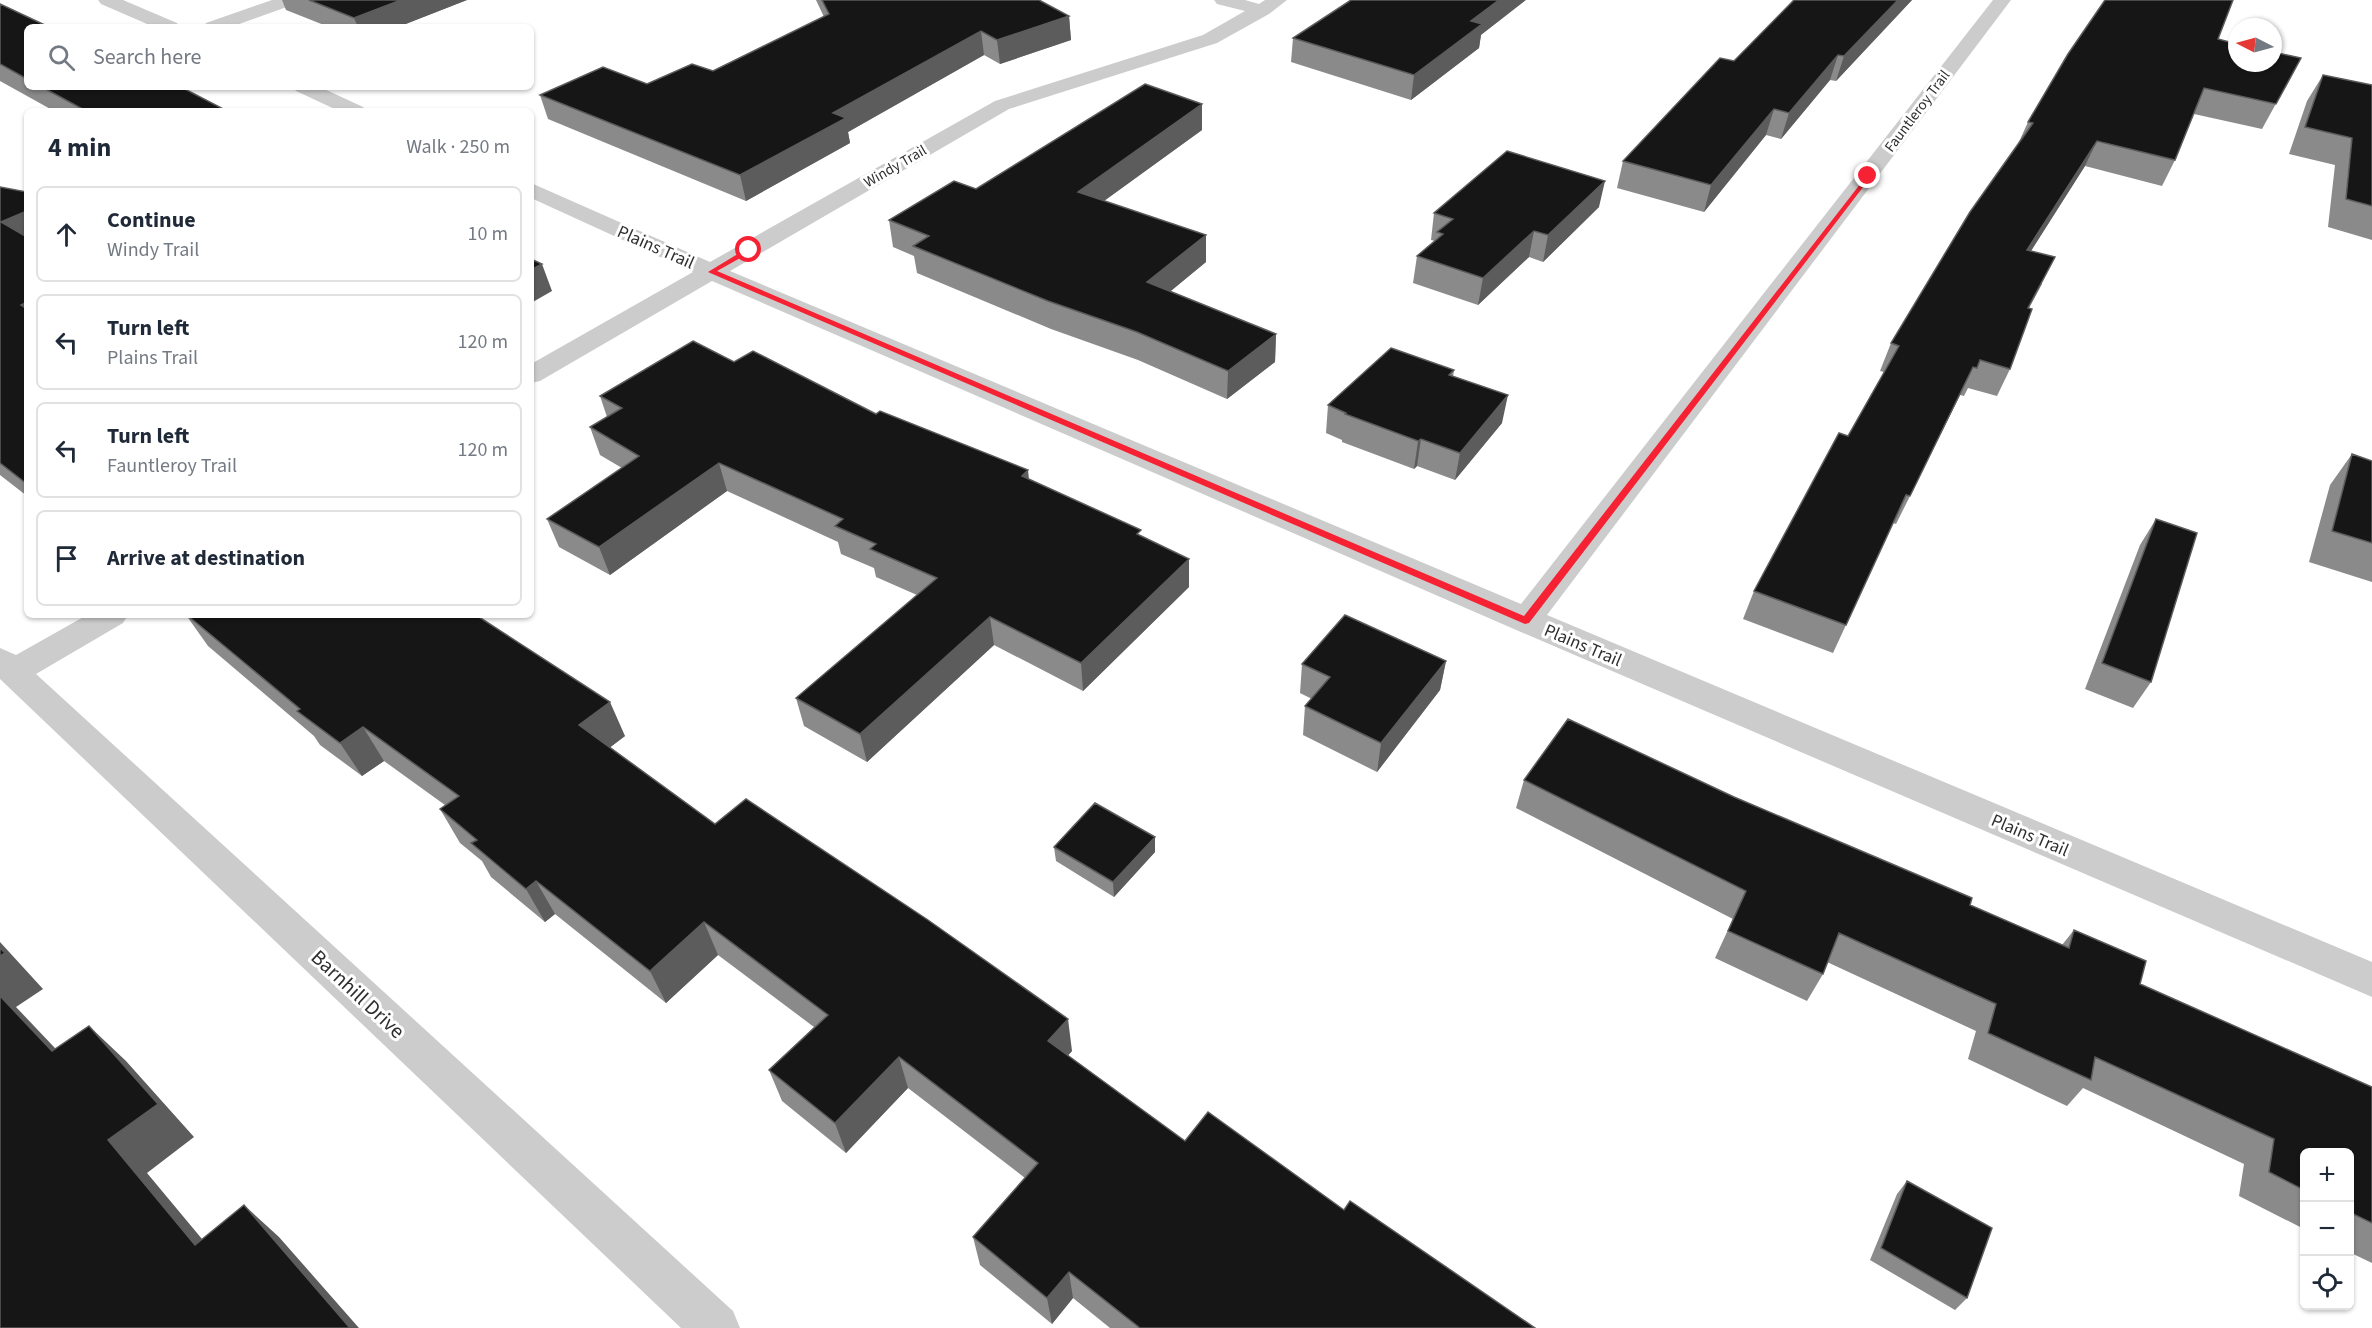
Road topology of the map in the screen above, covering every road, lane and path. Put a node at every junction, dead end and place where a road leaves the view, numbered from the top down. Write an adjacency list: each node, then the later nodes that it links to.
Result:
1 (107, 0): 6 (street)
2 (289, 0): 7 (street)
3 (1223, 0): 5 (street)
4 (2002, 0): 14 (street, Fauntleroy Trail)
5 (1270, 5): 11 (street, Windy Trail)
6 (163, 24)
7 (221, 24)
8 (310, 90): 9 (street)
9 (350, 108)
10 (534, 191): 11 (street, Plains Trail)
11 (712, 272): 12 (street, Windy Trail); 14 (street, Plains Trail)
12 (534, 373)
13 (106, 618): 15 (street)
14 (1525, 621): 16 (street, Plains Trail)
15 (7, 666): 17 (street, Barnhill Drive)
16 (2372, 980)
17 (716, 1328)

